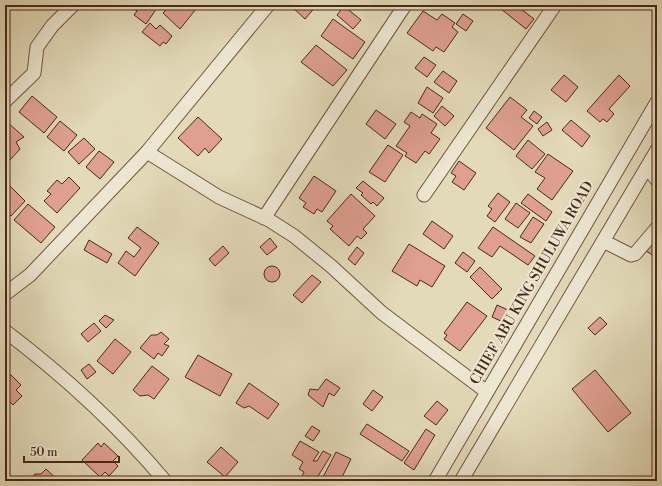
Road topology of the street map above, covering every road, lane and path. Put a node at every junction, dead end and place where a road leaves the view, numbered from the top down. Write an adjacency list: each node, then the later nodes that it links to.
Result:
1 (73, 5): 5 (street)
2 (268, 5): 7 (street)
3 (405, 5): 12 (street)
4 (555, 5): 11 (street)
5 (5, 101)
6 (657, 102): 17 (street, CHIEF ABU KING SHULUWA ROAD)
7 (147, 152): 12 (street); 15 (street)
8 (656, 154): 9 (street)
9 (647, 167): 10 (street); 14 (street)
10 (657, 180)
11 (424, 195)
12 (264, 218): 17 (street)
13 (657, 228): 14 (street)
14 (603, 241): 20 (street)
15 (5, 294)
16 (5, 331): 18 (street)
17 (487, 392): 19 (street, CHIEF ABU KING SHULUWA ROAD)
18 (165, 481)
19 (435, 481)
20 (461, 481)

